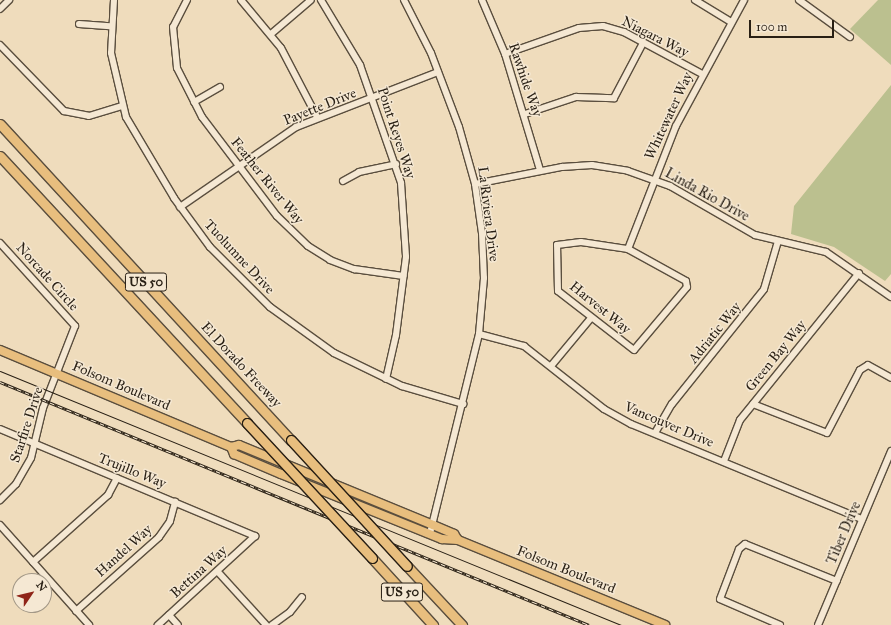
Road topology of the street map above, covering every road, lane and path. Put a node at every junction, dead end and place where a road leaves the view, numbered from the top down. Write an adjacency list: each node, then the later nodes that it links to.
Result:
1 (8, 0): 12 (street)
2 (114, 0): 15 (street, Tuolumne Drive)
3 (187, 0): 25 (street, Feather River Way)
4 (241, 0): 16 (street)
5 (311, 0): 16 (street)
6 (321, 0): 24 (street, Point Reyes Way)
7 (404, 0): 21 (street, La Riviera Drive)
8 (483, 0): 20 (street, Rawhide Way)
9 (695, 0): 13 (street)
10 (744, 0): 13 (street, Whitewater Way)
11 (799, 0): 17 (street)
12 (0, 9)
13 (731, 22): 22 (street, Whitewater Way)
14 (79, 24): 15 (street)
15 (110, 26): 26 (street, Tuolumne Drive)
16 (271, 34): 28 (street)
17 (850, 37)
18 (643, 43): 20 (street, Niagara Way); 22 (street, Niagara Way); 27 (street)
19 (0, 45): 26 (street)
20 (505, 54): 27 (street, Rawhide Way)
21 (438, 72): 24 (street, Payette Drive); 36 (street, La Riviera Drive)
22 (702, 74): 34 (street, Whitewater Way)
23 (220, 87): 25 (street)
24 (373, 99): 28 (street, Payette Drive); 31 (street, Point Reyes Way)
25 (194, 102): 32 (street, Feather River Way)
26 (122, 106): 37 (street, Tuolumne Drive)
27 (525, 114): 33 (street, Rawhide Way)
28 (317, 117): 32 (street, Payette Drive)
29 (0, 124): 80 (highway, El Dorado Freeway / US 50, bridge)
30 (0, 156): 79 (highway, US 50, bridge)
31 (396, 164): 35 (street); 42 (street, Point Reyes Way)
32 (238, 165): 37 (street, Payette Drive); 42 (street, Feather River Way)
33 (540, 170): 34 (street, Linda Rio Drive); 36 (street, Linda Rio Drive)
34 (653, 179): 38 (street, Linda Rio Drive); 40 (street, Whitewater Way)
35 (343, 181)
36 (475, 184): 45 (street, La Riviera Drive)
37 (180, 207): 50 (street, Tuolumne Drive)
38 (778, 241): 41 (street, Linda Rio Drive); 54 (street, Adriatic Way)
39 (0, 243): 48 (street, Norcade Circle)
40 (628, 249): 44 (street, Harvest Way); 44 (street, Harvest Way)
41 (859, 274): 43 (street, Linda Rio Drive); 52 (street, Green Bay Way)
42 (404, 276): 50 (street, Point Reyes Way)
43 (891, 297)
44 (591, 318): 47 (street)
45 (479, 334): 47 (street, Vancouver Drive); 51 (street, La Riviera Drive)
46 (0, 350): 48 (main road, Folsom Boulevard)
47 (551, 366): 54 (street, Vancouver Drive)
48 (57, 373): 55 (street, Starfire Drive); 56 (main road, Folsom Boulevard)
49 (891, 378): 52 (street)
50 (386, 379): 51 (street, Tuolumne Drive)
51 (463, 404): 63 (street, La Riviera Drive)
52 (753, 404): 58 (street, Green Bay Way)
53 (0, 429): 55 (street, Trujillo Way)
54 (655, 433): 58 (street, Vancouver Drive)
55 (36, 444): 59 (street, Trujillo Way); 60 (street, Starfire Drive)
56 (231, 447): 63 (main road, Folsom Boulevard); 65 (main road, Folsom Boulevard)
57 (891, 451): 62 (street, Tiber Drive)
58 (724, 461): 62 (street, Vancouver Drive)
59 (118, 478): 61 (street, Trujillo Way); 68 (street)
60 (0, 500)
61 (175, 502): 66 (street, Trujillo Way); 72 (street, Handel Way)
62 (862, 520): 70 (street, Tiber Drive)
63 (434, 525): 65 (street, La Riviera Drive); 67 (main road, Folsom Boulevard)
64 (2, 530): 68 (street)
65 (430, 534): 67 (main road, Folsom Boulevard)
66 (254, 536): 69 (street, Bettina Way)
67 (458, 540): 81 (main road, Folsom Boulevard)
68 (33, 562): 72 (street)
69 (218, 572): 73 (street, Bettina Way); 77 (street)
70 (837, 581): 82 (street); 83 (street, Tiber Drive)
71 (302, 597): 78 (street)
72 (76, 610): 74 (street)
73 (169, 615): 75 (street, Bettina Way); 76 (street)
74 (89, 625)
75 (158, 625)
76 (178, 625)
77 (266, 625)
78 (272, 625)
79 (433, 625)
80 (462, 625)
81 (665, 625)
82 (780, 625)
83 (818, 625)

